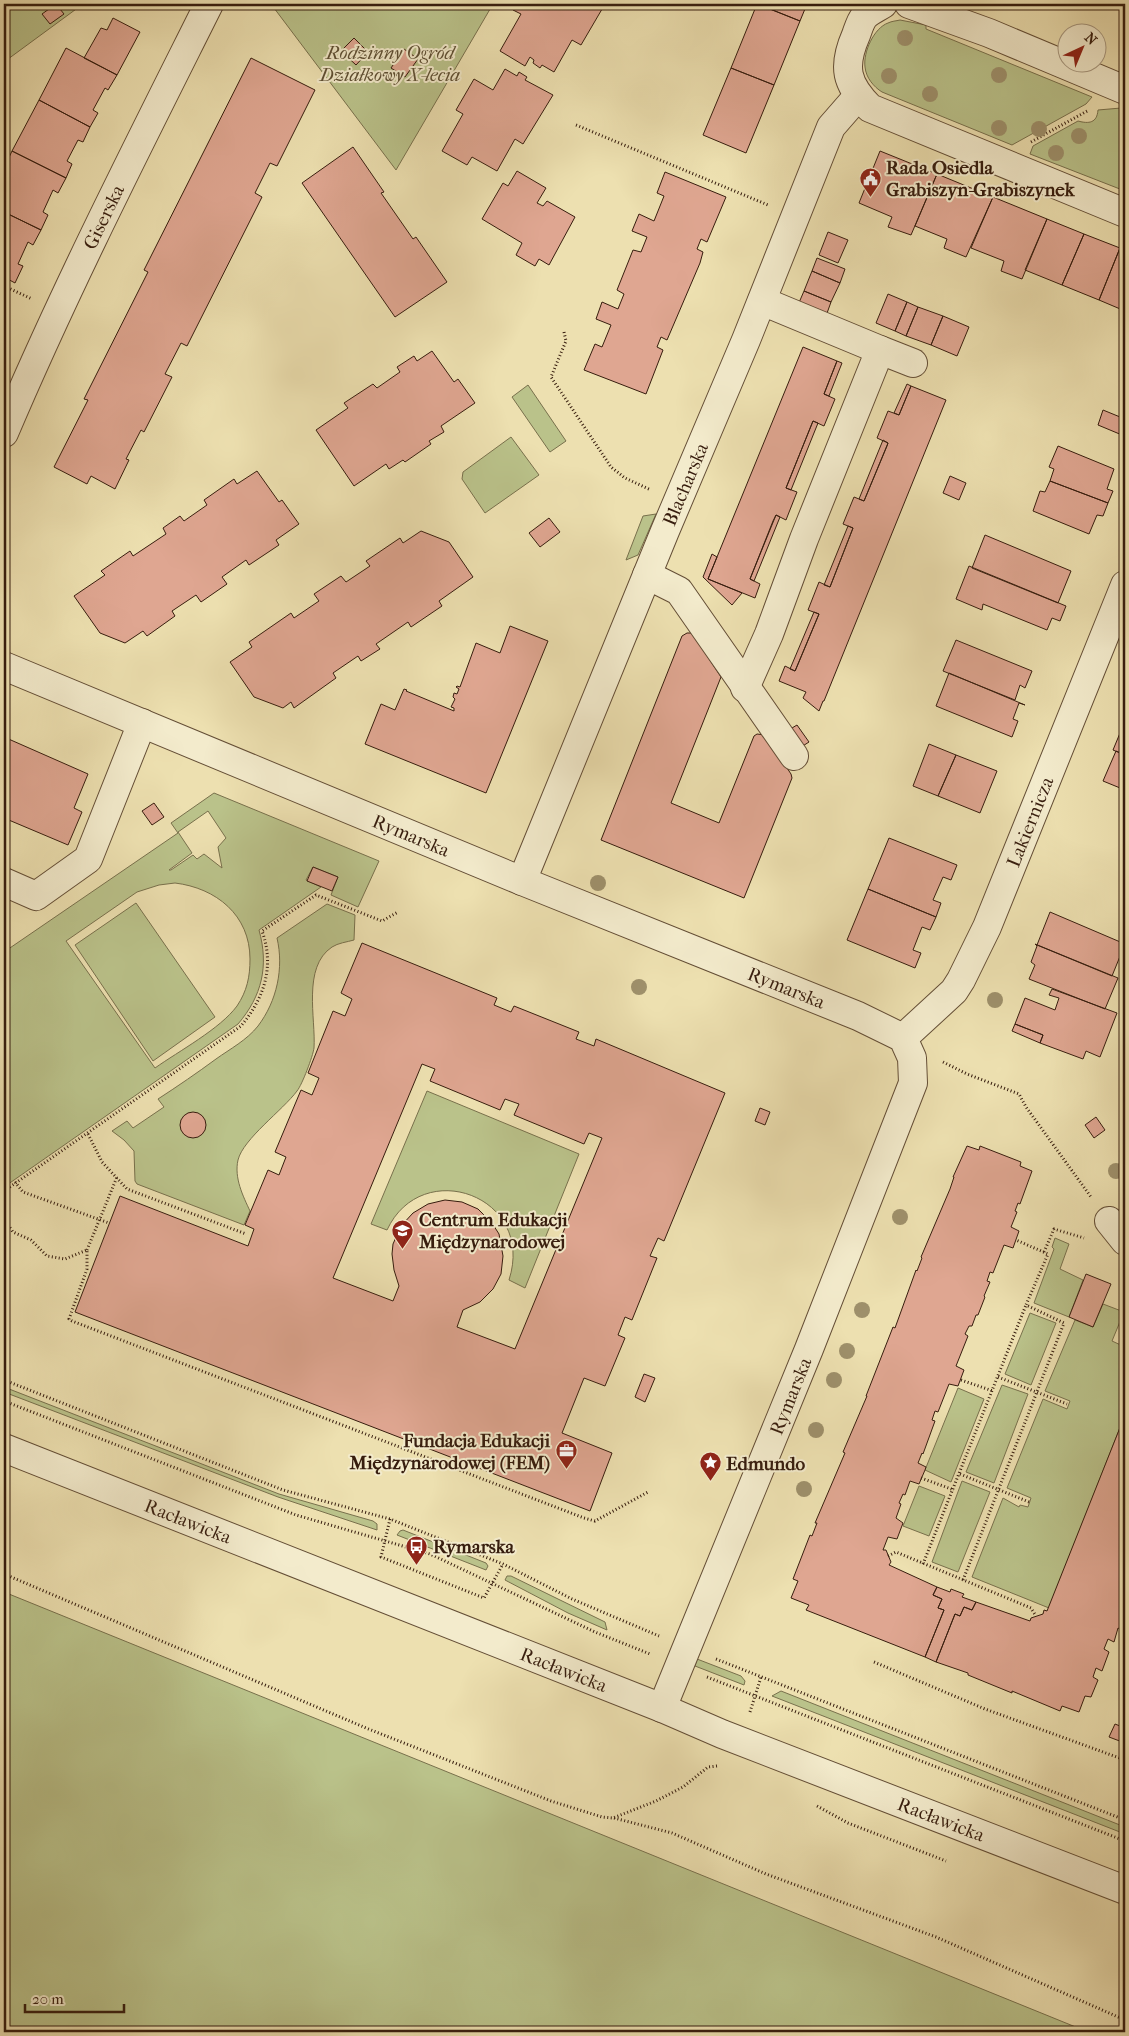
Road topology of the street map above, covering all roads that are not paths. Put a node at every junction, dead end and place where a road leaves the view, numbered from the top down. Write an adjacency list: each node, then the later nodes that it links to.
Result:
1 (209, 4): 10 (street, Giserska)
2 (882, 4): 5 (street)
3 (909, 4): 4 (street)
4 (1125, 90)
5 (858, 96): 6 (street); 7 (street, Blacharska)
6 (1125, 213)
7 (762, 300): 8 (street); 11 (street, Blacharska)
8 (880, 350): 9 (street); 14 (street)
9 (913, 363)
10 (4, 433)
11 (647, 575): 14 (street); 17 (street, Blacharska)
12 (1125, 585): 19 (street, Lakiernicza)
13 (4, 666): 15 (street, Rymarska)
14 (745, 688): 16 (street)
15 (142, 723): 17 (street, Rymarska); 18 (street)
16 (794, 756)
17 (522, 881): 19 (street, Rymarska)
18 (4, 882)
19 (908, 1033): 21 (street, Rymarska)
20 (4, 1448): 21 (street, Racławicka)
21 (662, 1708): 22 (street, Racławicka)
22 (1125, 1890)

